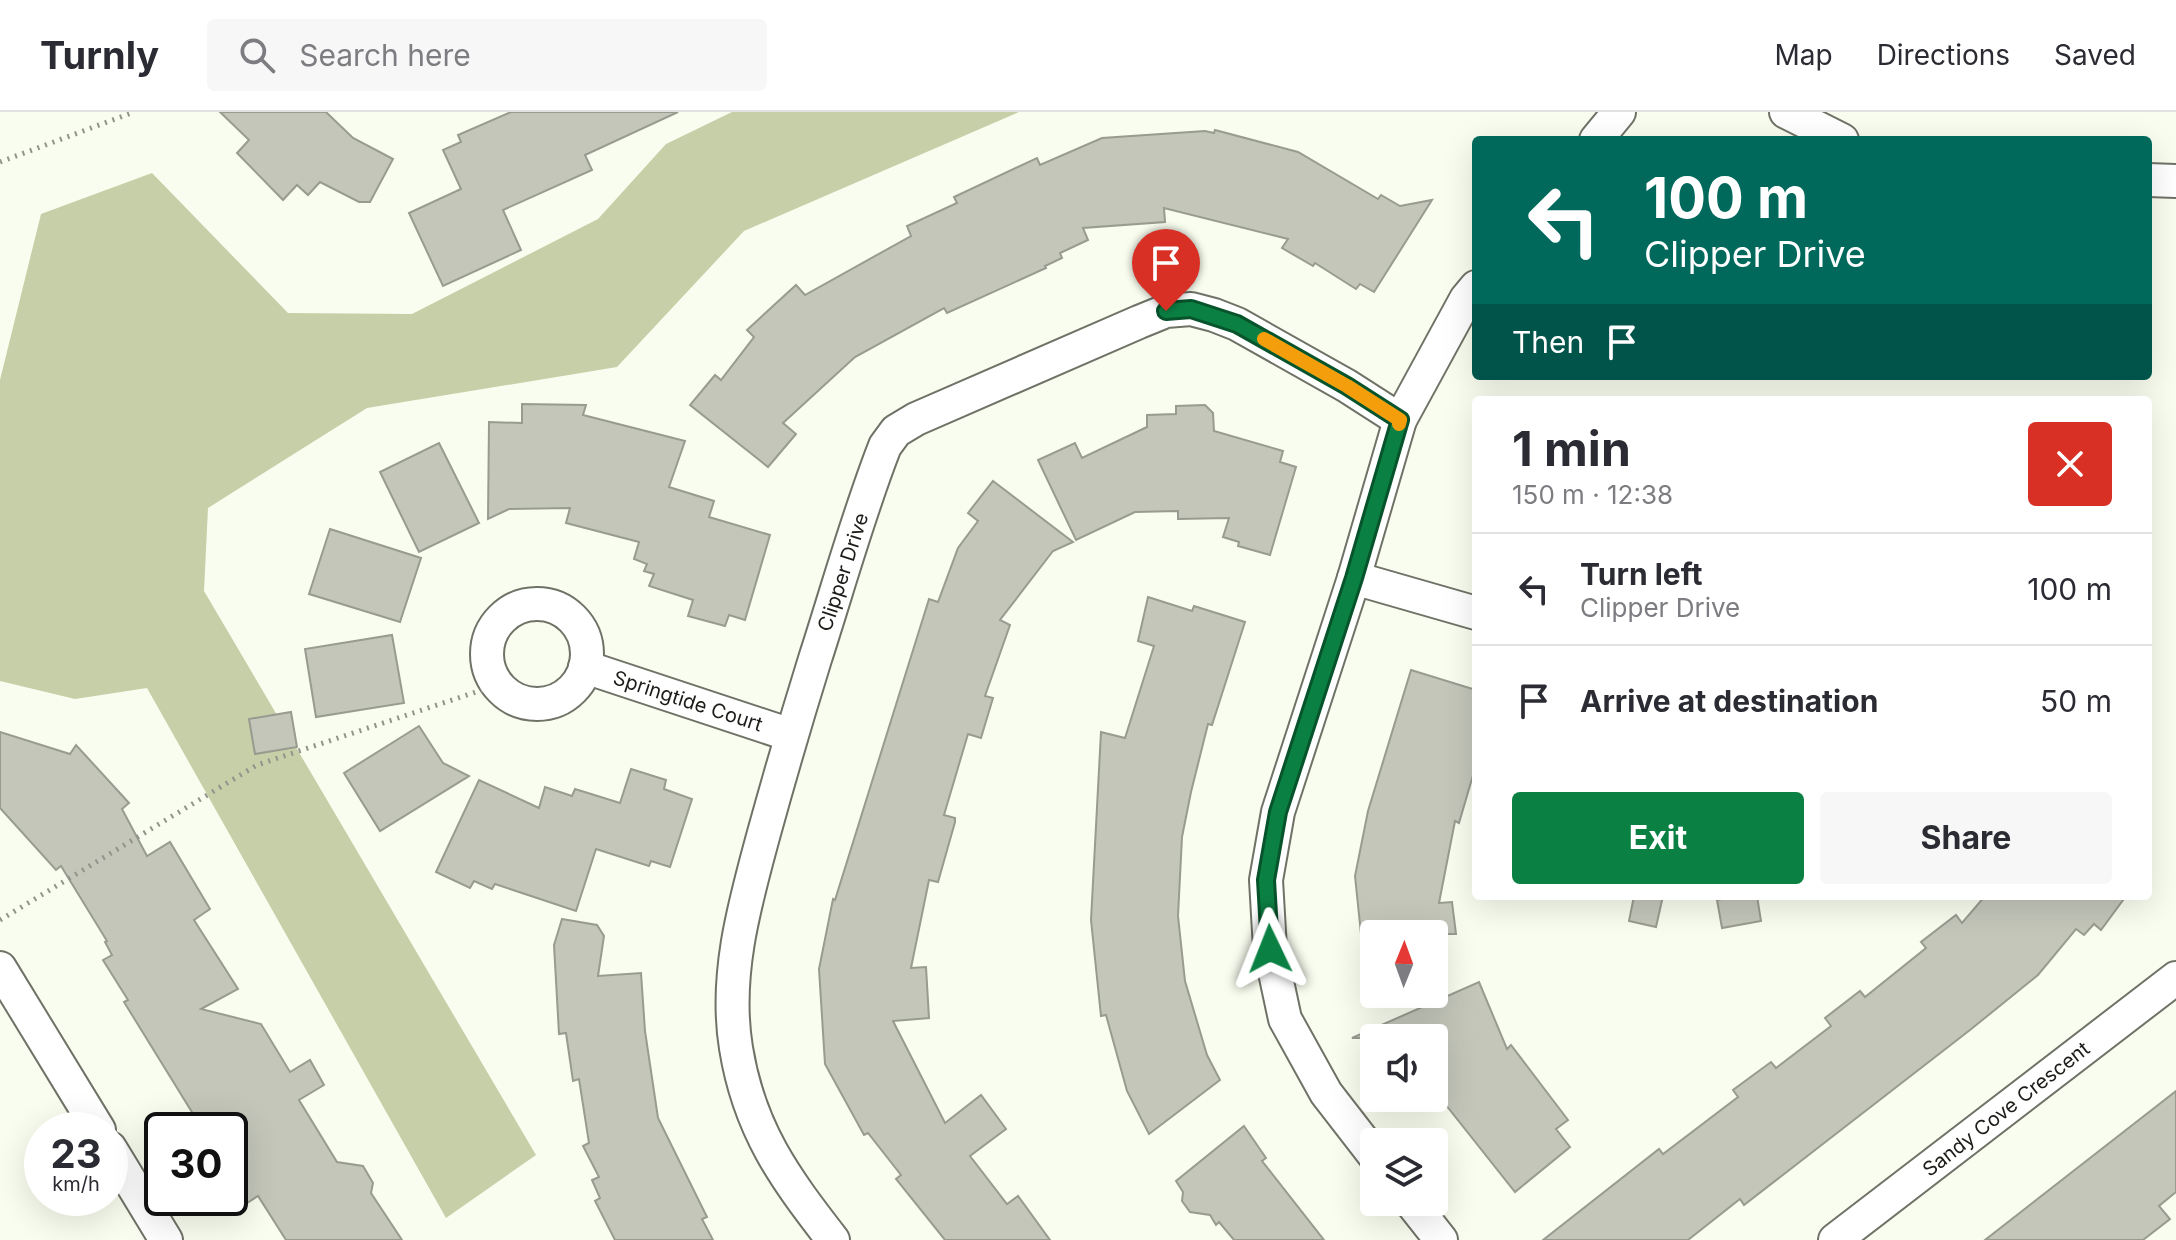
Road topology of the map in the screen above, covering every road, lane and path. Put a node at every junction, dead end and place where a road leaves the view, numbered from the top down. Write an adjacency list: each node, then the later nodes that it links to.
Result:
1 (134, 112): 6 (path)
2 (1619, 112): 4 (street)
3 (1786, 112): 5 (street)
4 (1599, 136)
5 (1834, 136)
6 (0, 162)
7 (2152, 180): 8 (street)
8 (2176, 181)
9 (1472, 292): 10 (street)
10 (1400, 420): 11 (street); 15 (street, Clipper Drive)
11 (1354, 578): 12 (street); 20 (street)
12 (1472, 612)
13 (585, 667): 14 (street); 14 (street); 15 (street, Springtide Court)
14 (497, 685): 16 (path)
15 (791, 735): 24 (street, Clipper Drive)
16 (0, 920)
17 (0, 968): 19 (street)
18 (2176, 978): 26 (street, Sandy Cove Crescent)
19 (88, 1112)
20 (1360, 1137)
21 (128, 1178): 23 (street)
22 (1422, 1216): 25 (street)
23 (166, 1240)
24 (833, 1240)
25 (1441, 1240)
26 (1835, 1240)

